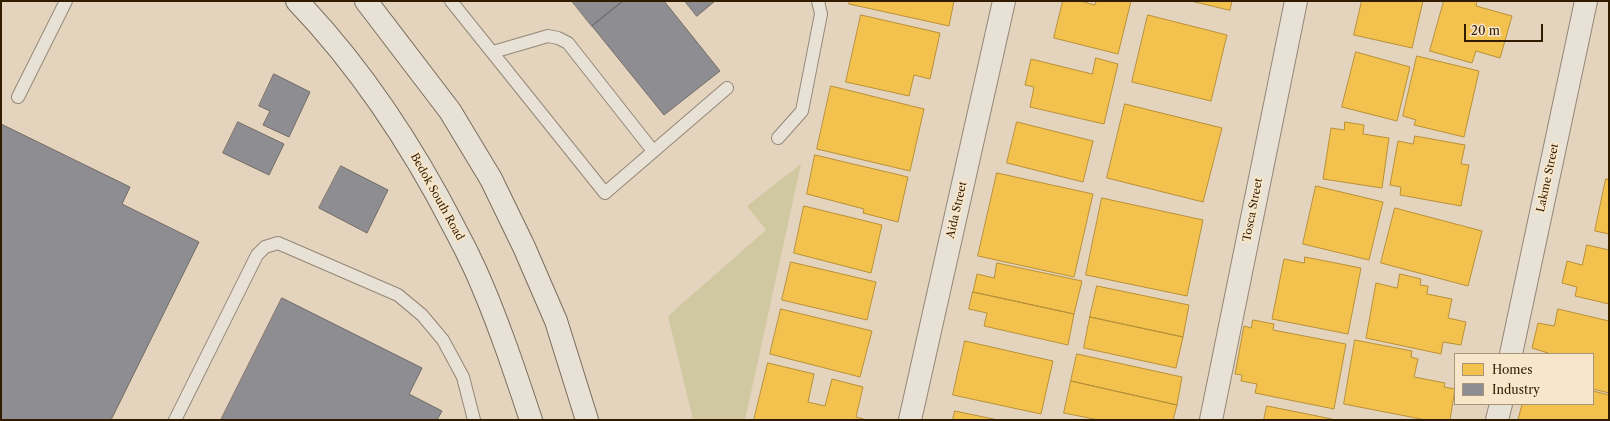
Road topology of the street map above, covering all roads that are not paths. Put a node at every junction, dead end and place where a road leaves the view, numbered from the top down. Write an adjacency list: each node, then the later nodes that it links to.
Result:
1 (66, 1): 11 (lane)
2 (297, 1): 18 (street, Bedok South Road)
3 (366, 1): 19 (street)
4 (451, 1): 9 (lane)
5 (818, 1): 12 (lane)
6 (1004, 1): 20 (street, Aida Street)
7 (1296, 1): 21 (street, Tosca Street)
8 (1586, 1): 14 (street, Lakme Street)
9 (493, 52): 13 (lane); 13 (lane)
10 (727, 88): 13 (lane)
11 (18, 97)
12 (778, 138)
13 (653, 151)
14 (1511, 353)
15 (1501, 405): 22 (street)
16 (175, 420): 17 (lane)
17 (474, 420)
18 (531, 420)
19 (587, 420)
20 (910, 420)
21 (1211, 420)
22 (1497, 420)

